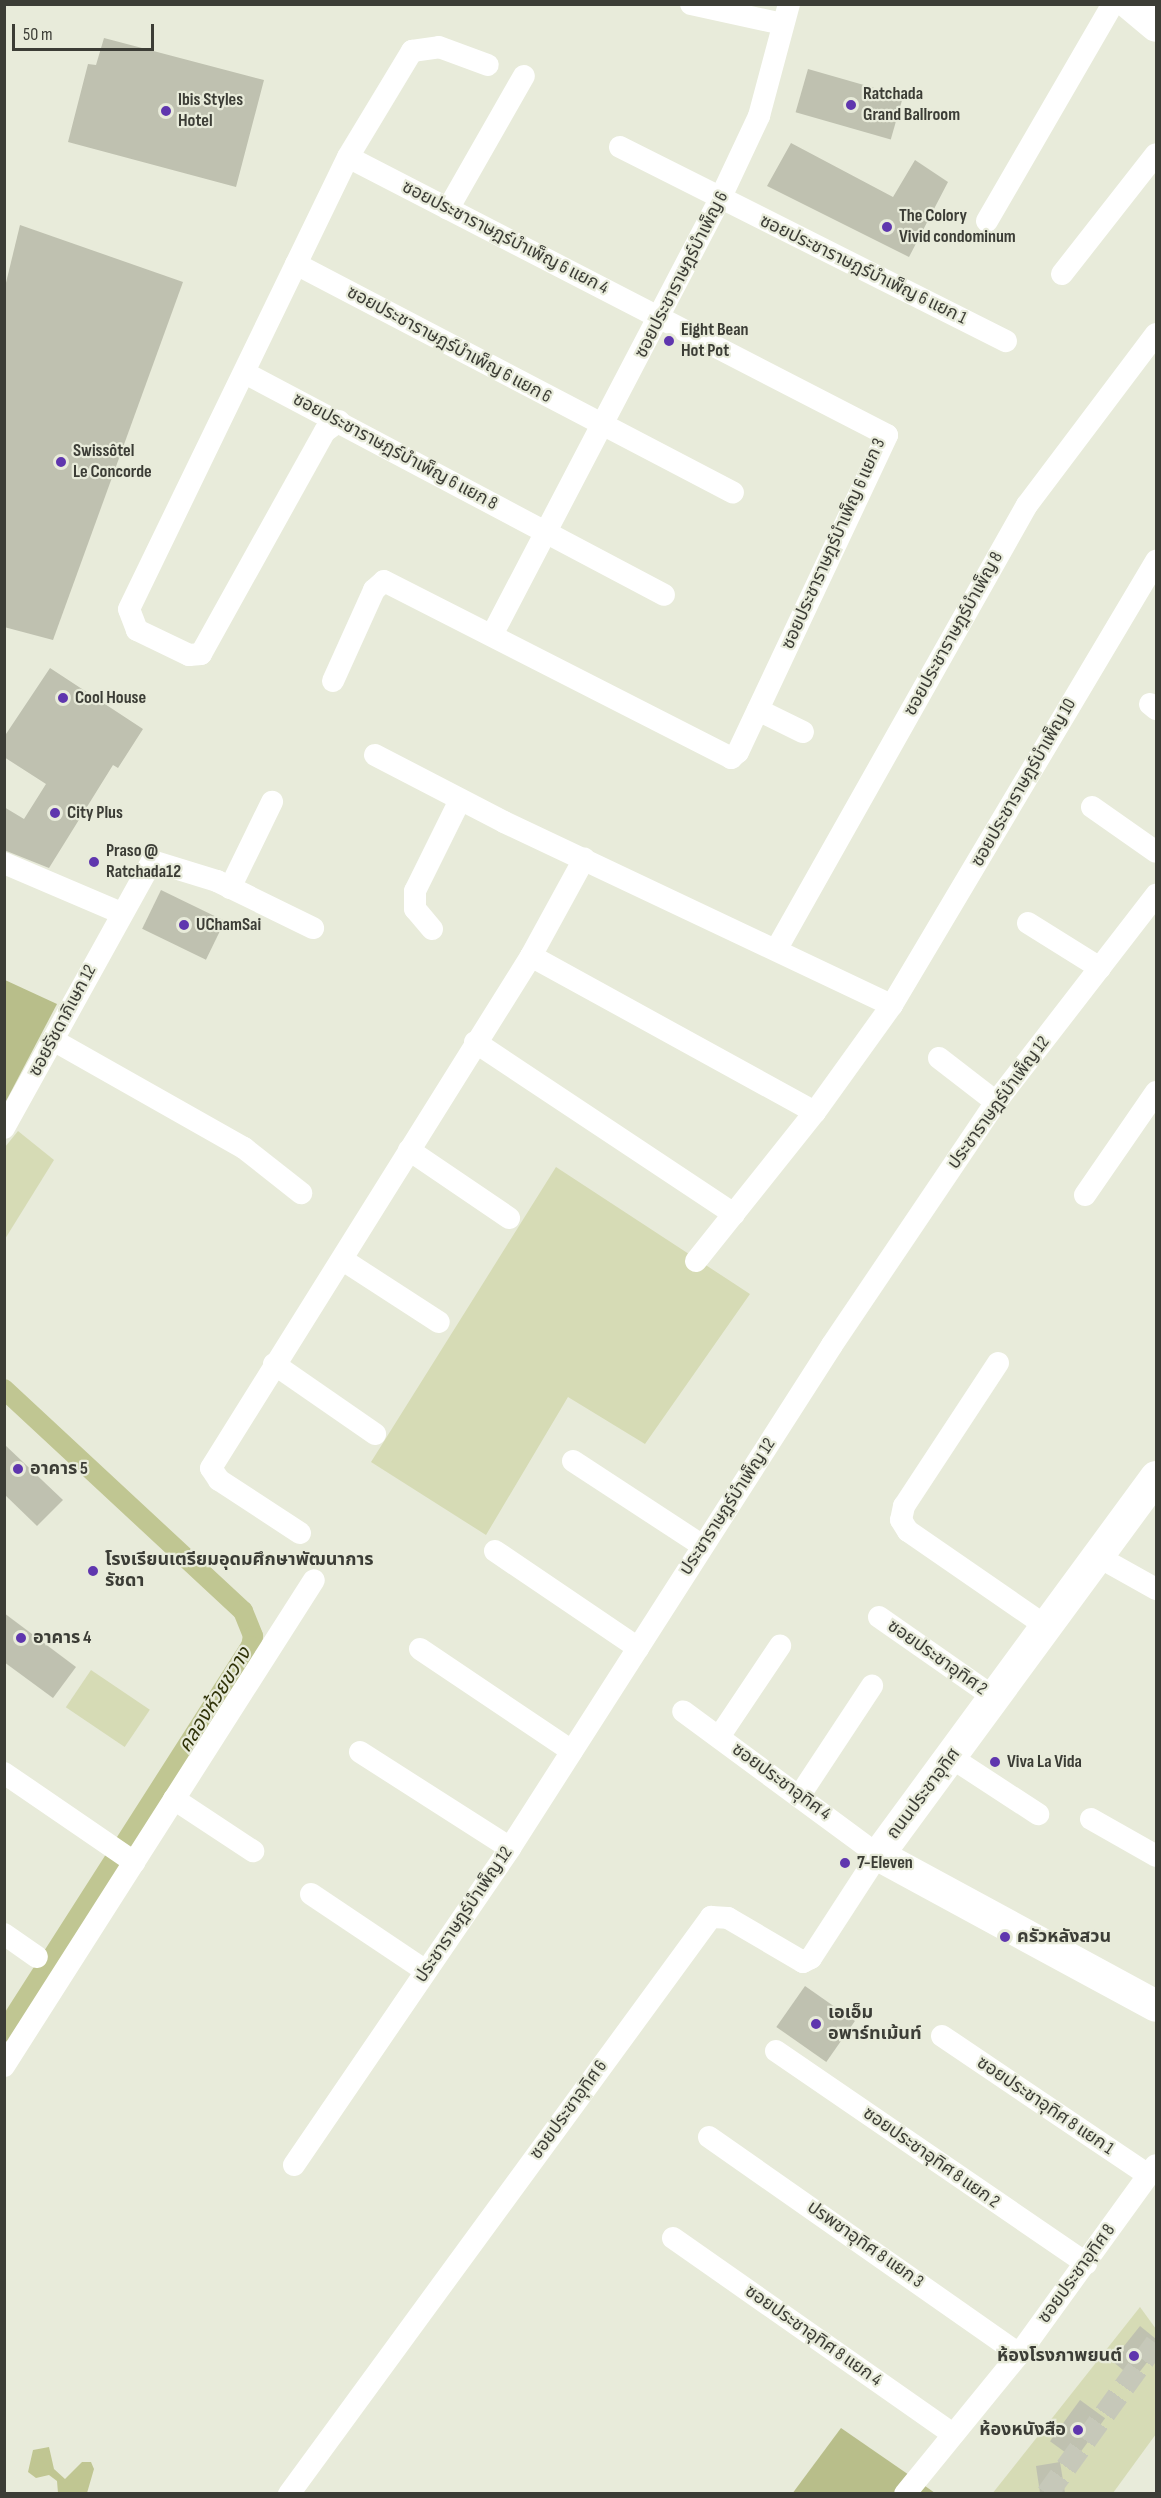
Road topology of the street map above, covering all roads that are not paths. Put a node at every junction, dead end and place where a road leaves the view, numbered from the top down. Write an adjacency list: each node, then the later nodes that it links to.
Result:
1 (691, 4): 4 (street)
2 (1113, 4): 13 (street)
3 (1130, 4): 5 (main road)
4 (786, 14): 11 (street, ซอยประชาราษฎร์บำเพ็ญ 6)
5 (1156, 26)
6 (488, 65): 10 (street)
7 (524, 76): 12 (street)
8 (620, 147): 11 (street, ซอยประชาราษฎร์บำเพ็ญ 6 แยก 1)
9 (1156, 153): 15 (street)
10 (348, 158): 12 (street, ซอยประชาราษฎร์บำเพ็ญ 6 แยก 4); 14 (street)
11 (720, 199): 16 (street, ซอยประชาราษฎร์บำเพ็ญ 6); 18 (street, ซอยประชาราษฎร์บำเพ็ญ 6 แยก 1)
12 (448, 209): 16 (street, ซอยประชาราษฎร์บำเพ็ญ 6 แยก 4)
13 (987, 221)
14 (296, 264): 19 (street); 21 (street, ซอยประชาราษฎร์บำเพ็ญ 6 แยก 6)
15 (1062, 273)
16 (661, 319): 21 (street, ซอยประชาราษฎร์บำเพ็ญ 6); 28 (street, ซอยประชาราษฎร์บำเพ็ญ 6 แยก 3)
17 (1156, 334): 43 (street, ซอยประชาราษฎร์บำเพ็ญ 8)
18 (1006, 341)
19 (245, 373): 20 (street, ซอยประชาราษฎร์บำเพ็ญ 6 แยก 8); 20 (street)
20 (339, 421): 23 (street, ซอยประชาราษฎร์บำเพ็ญ 6 แยก 8)
21 (603, 425): 22 (street, ซอยประชาราษฎร์บำเพ็ญ 6 แยก 6); 23 (street, ซอยประชาราษฎร์บำเพ็ญ 6)
22 (733, 492)
23 (545, 532): 25 (street, ซอยประชาราษฎร์บำเพ็ญ 6 แยก 8); 26 (street, ซอยประชาราษฎร์บำเพ็ญ 6)
24 (1156, 561): 46 (street, ซอยประชาราษฎร์บำเพ็ญ 10)
25 (664, 595)
26 (492, 635): 27 (street); 28 (street, ซอยประชาราษฎร์บำเพ็ญ 6 แยก 3)
27 (333, 681)
28 (758, 710): 29 (street)
29 (803, 732)
30 (375, 755): 31 (street)
31 (460, 800): 35 (street); 42 (street)
32 (272, 802): 37 (street)
33 (1092, 807): 34 (street)
34 (1156, 852)
35 (584, 859): 43 (street); 44 (street)
36 (4, 863): 39 (street)
37 (230, 888): 39 (street, ซอยรัชดาภิเษก 12); 41 (street, ซอยรัชดาภิเษก 12)
38 (1156, 895): 45 (street, ประชาราษฎร์บำเพ็ญ 12)
39 (121, 913): 47 (street, ซอยรัชดาภิเษก 12)
40 (1028, 922): 45 (street)
41 (313, 928)
42 (432, 928)
43 (776, 950): 46 (street)
44 (531, 956): 48 (street); 52 (street)
45 (1100, 968): 51 (street, ประชาราษฎร์บำเพ็ญ 12)
46 (892, 1005): 52 (street, ซอยประชาราษฎร์บำเพ็ญ 10)
47 (53, 1040): 53 (street, ซอยรัชดาภิเษก 12); 55 (street)
48 (475, 1042): 54 (street); 57 (street)
49 (939, 1058): 51 (street)
50 (1156, 1092): 56 (street)
51 (996, 1102): 68 (street, ประชาราษฎร์บำเพ็ญ 12)
52 (815, 1112): 57 (street, ซอยประชาราษฎร์บำเพ็ญ 10)
53 (4, 1128)
54 (410, 1150): 58 (street); 59 (street)
55 (301, 1193)
56 (1085, 1196)
57 (734, 1214): 60 (street, ซอยประชาราษฎร์บำเพ็ญ 10)
58 (509, 1218)
59 (343, 1260): 61 (street); 63 (street)
60 (696, 1261)
61 (439, 1322)
62 (998, 1363): 74 (street)
63 (274, 1364): 64 (street); 67 (street)
64 (375, 1434)
65 (573, 1461): 68 (street)
66 (1156, 1477): 70 (main road, ถนนประชาอุทิศ)
67 (300, 1533)
68 (703, 1546): 76 (street, ประชาราษฎร์บำเพ็ญ 12)
69 (495, 1551): 76 (street)
70 (1097, 1556): 72 (street); 74 (main road, ถนนประชาอุทิศ)
71 (314, 1580): 87 (street)
72 (1156, 1589)
73 (879, 1617): 79 (street, ซอยประชาอุทิศ 2)
74 (1047, 1627): 79 (main road, ถนนประชาอุทิศ)
75 (780, 1646): 81 (street)
76 (638, 1648): 82 (street, ประชาราษฎร์บำเพ็ญ 12)
77 (420, 1649): 82 (street)
78 (872, 1686): 86 (street)
79 (995, 1698): 84 (main road, ถนนประชาอุทิศ)
80 (683, 1711): 81 (street, ซอยประชาอุทิศ 4)
81 (719, 1737): 86 (street, ซอยประชาอุทิศ 4)
82 (572, 1751): 90 (street, ประชาราษฎร์บำเพ็ญ 12)
83 (360, 1752): 90 (street)
84 (952, 1758): 88 (street); 92 (main road, ถนนประชาอุทิศ)
85 (4, 1773): 94 (street)
86 (800, 1796): 92 (street, ซอยประชาอุทิศ 4)
87 (174, 1798): 91 (street); 94 (street)
88 (1038, 1814)
89 (1091, 1819): 93 (street)
90 (510, 1848): 98 (street, ประชาราษฎร์บำเพ็ญ 12)
91 (253, 1851)
92 (878, 1855): 99 (main road, ถนนประชาอุทิศ); 110 (street, ซอยประชาอุทิศ 6)
93 (1156, 1856)
94 (132, 1861): 102 (street)
95 (311, 1894): 98 (street)
96 (4, 1934): 97 (street)
97 (37, 1957)
98 (426, 1971): 104 (street, ประชาราษฎร์บำเพ็ญ 12)
99 (1156, 2006)
100 (942, 2036): 105 (street, ซอยประชาอุทิศ 8 แยก 1)
101 (776, 2051): 107 (street, ซอยประชาอุทิศ 8 แยก 2)
102 (4, 2066)
103 (709, 2137): 108 (street, ปรพชาอุทิศ 8 แยก 3)
104 (294, 2165)
105 (1152, 2170): 107 (street, ซอยประชาอุทิศ 8)
106 (673, 2238): 109 (street, ซอยประชาอุทิศ 8 แยก 4)
107 (1086, 2263): 108 (street, ซอยประชาอุทิศ 8)
108 (1019, 2354): 109 (street, ซอยประชาอุทิศ 8)
109 (953, 2434): 111 (street, ซอยประชาอุทิศ 8)
110 (289, 2493)
111 (905, 2493)

